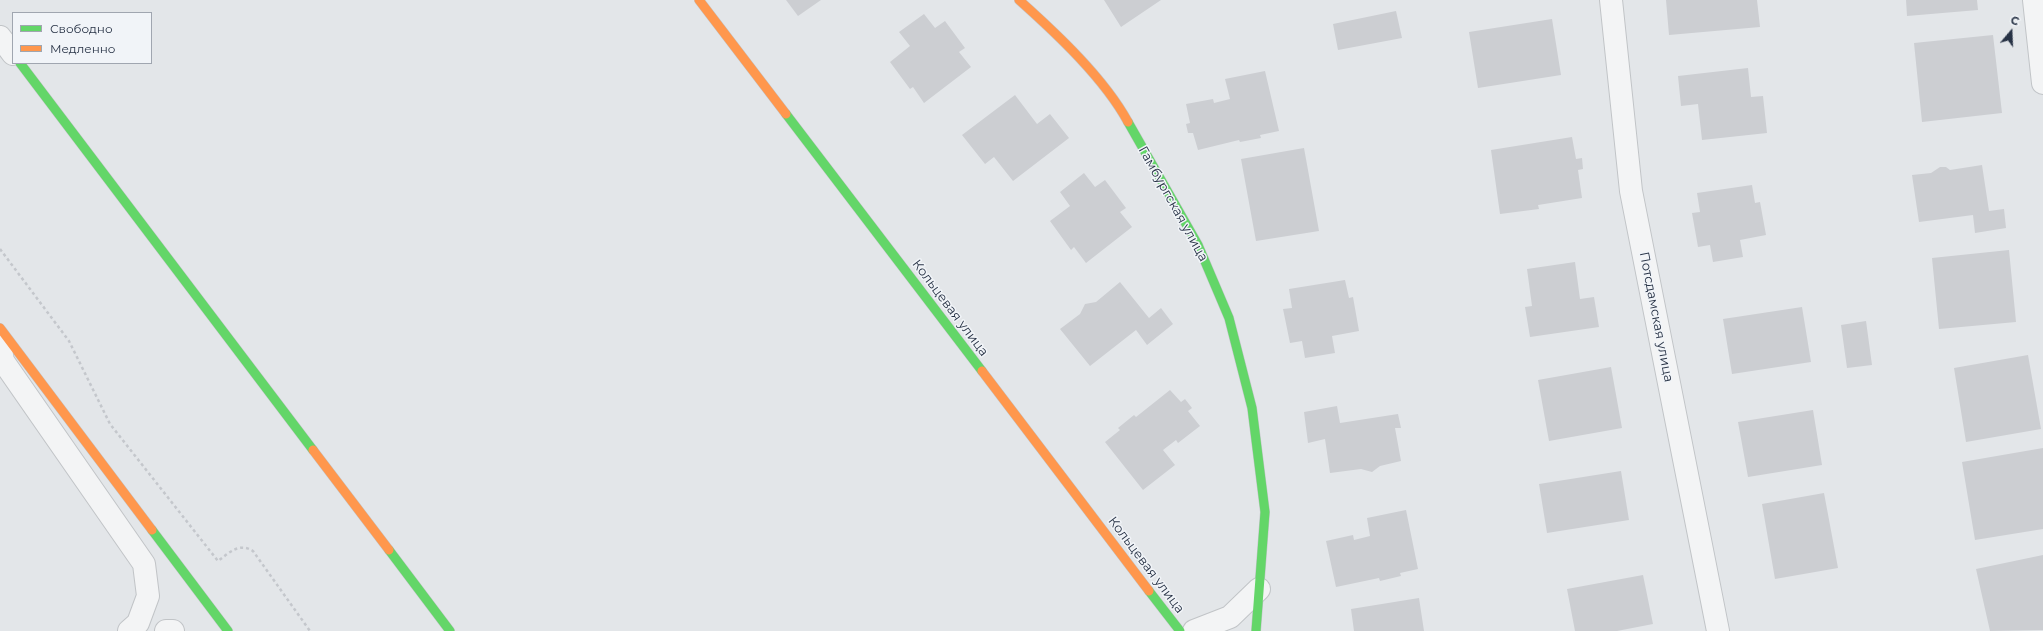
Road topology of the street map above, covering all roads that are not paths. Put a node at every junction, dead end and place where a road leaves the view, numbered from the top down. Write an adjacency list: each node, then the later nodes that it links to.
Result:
1 (699, 0): 17 (street, Кольцевая улица)
2 (1019, 0): 11 (street, Гамбургская улица)
3 (1611, 0): 20 (street, Потсдамская улица)
4 (2034, 0): 8 (street)
5 (0, 37): 6 (street)
6 (12, 53)
7 (21, 64): 16 (street)
8 (2043, 83)
9 (0, 328): 15 (street)
10 (0, 344): 12 (street)
11 (1259, 589): 18 (street); 19 (street, Гамбургская улица)
12 (129, 631)
13 (166, 631): 14 (street)
14 (173, 631)
15 (228, 631)
16 (450, 631)
17 (1180, 631)
18 (1194, 631)
19 (1256, 631)
20 (1718, 631)

